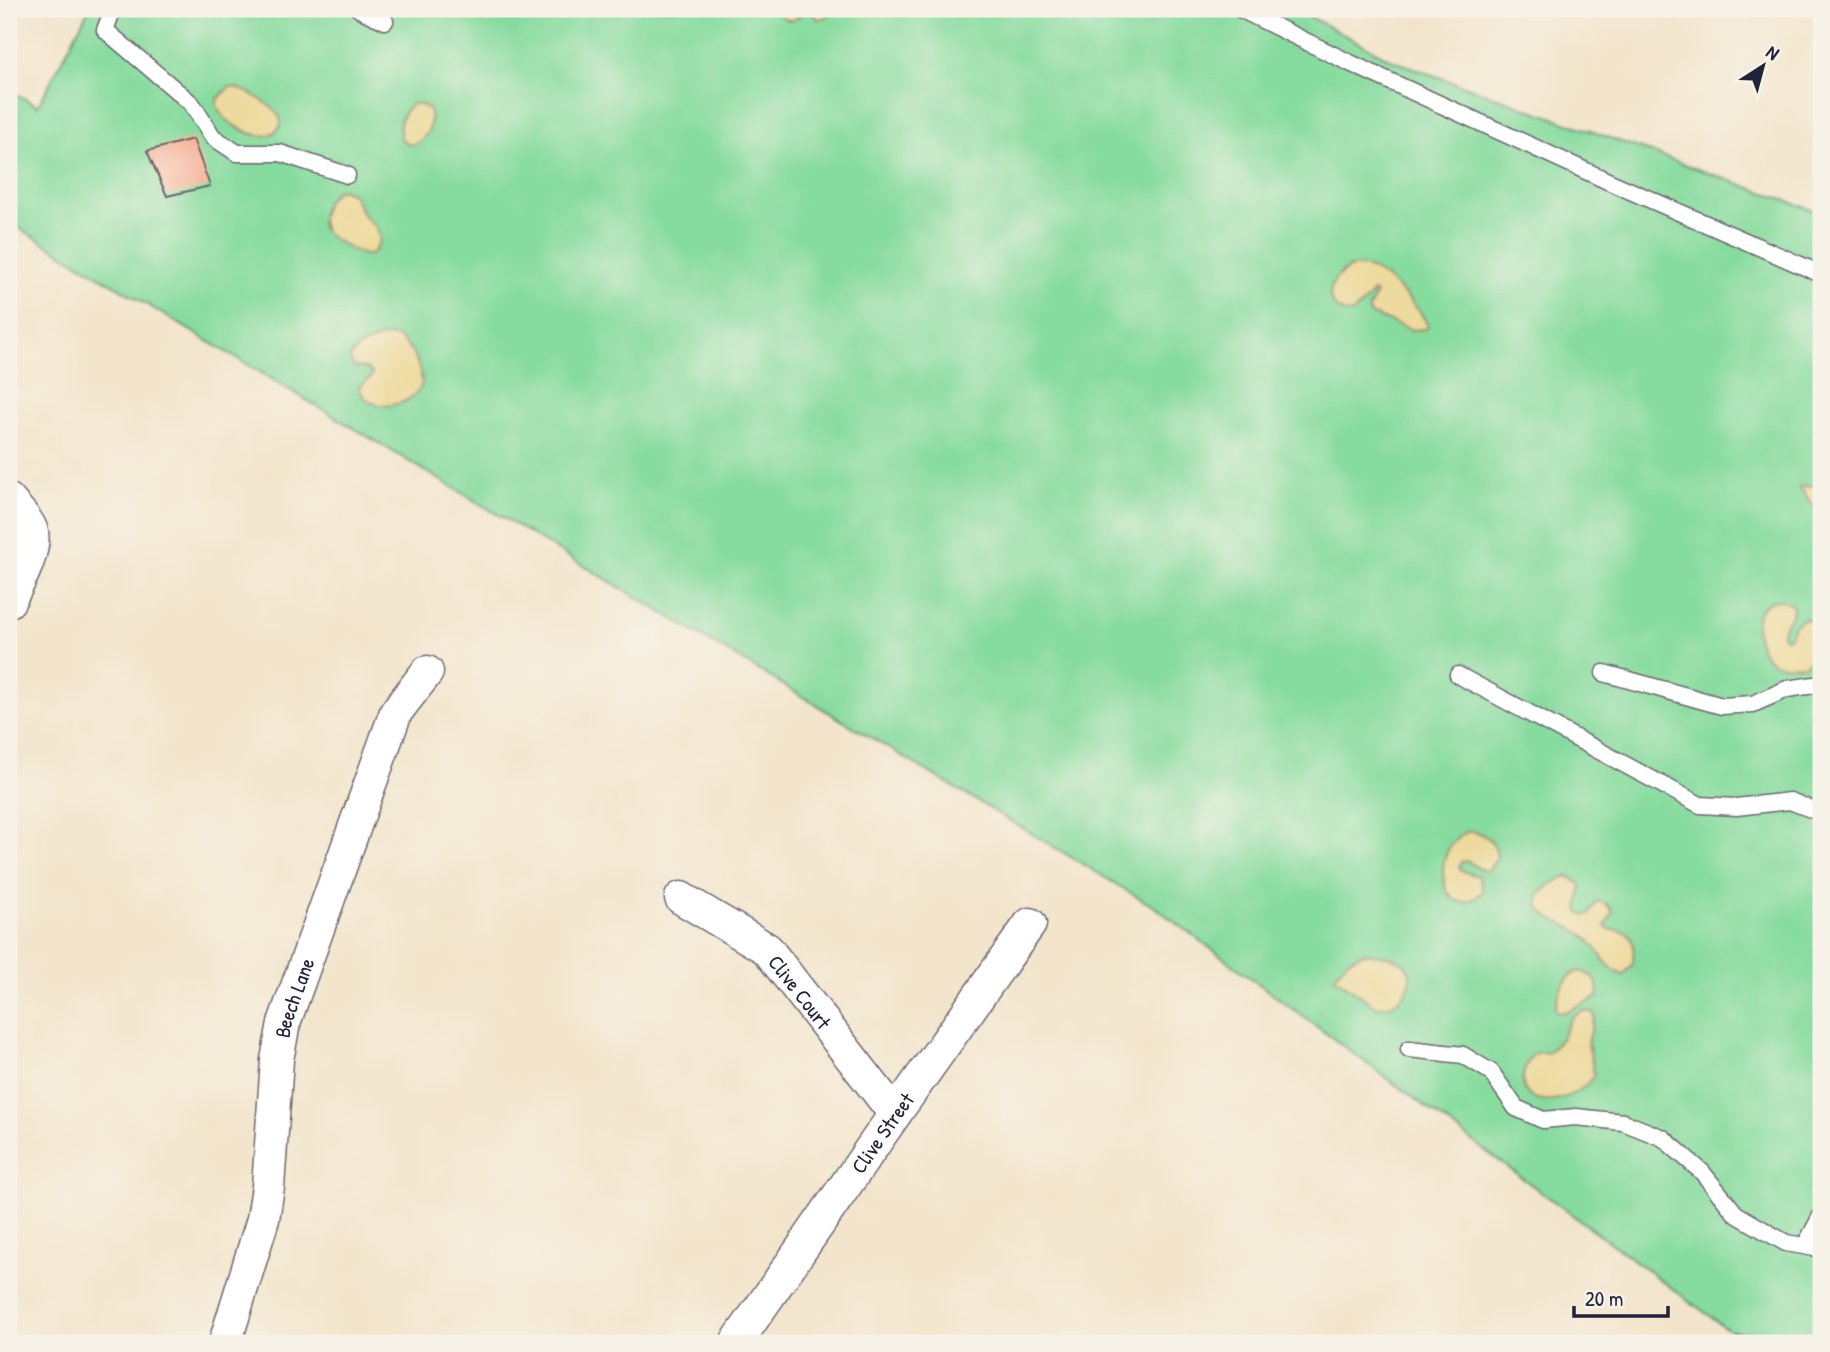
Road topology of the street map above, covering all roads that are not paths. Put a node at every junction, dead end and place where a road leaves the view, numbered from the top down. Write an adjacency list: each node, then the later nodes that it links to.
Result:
1 (113, 9): 5 (lane)
2 (359, 9): 4 (lane)
3 (1240, 9): 6 (lane)
4 (385, 21)
5 (347, 175)
6 (1821, 274)
7 (9, 500): 8 (street)
8 (9, 601)
9 (427, 672): 20 (street, Beech Lane)
10 (1604, 673): 12 (lane)
11 (1458, 675): 13 (lane)
12 (1821, 684)
13 (1821, 813)
14 (681, 898): 17 (street, Clive Court)
15 (1030, 924): 17 (street, Clive Street)
16 (1409, 1049): 19 (lane)
17 (895, 1114): 21 (street, Clive Street)
18 (1821, 1216): 19 (lane)
19 (1813, 1247)
20 (225, 1343)
21 (736, 1343)

